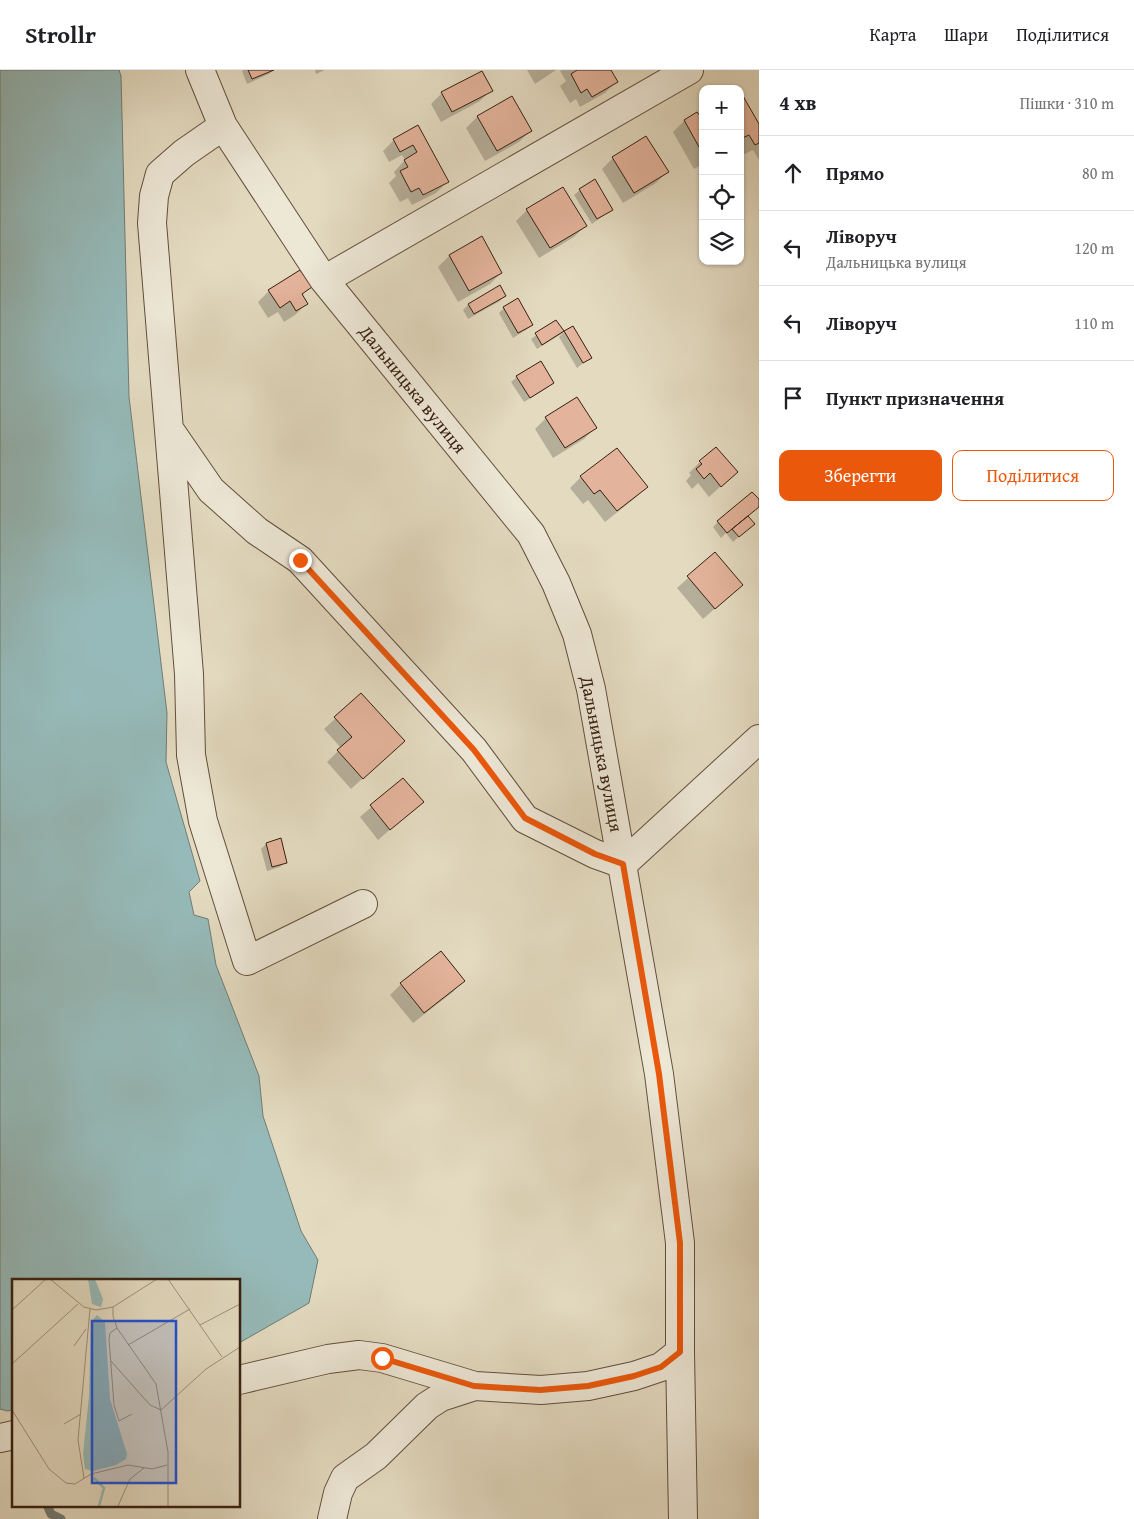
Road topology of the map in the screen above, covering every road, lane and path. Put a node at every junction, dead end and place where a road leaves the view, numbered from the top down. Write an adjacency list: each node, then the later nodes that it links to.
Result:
1 (200, 70): 3 (street, Дальницька вулиця)
2 (689, 70): 4 (street)
3 (223, 126): 4 (street, Дальницька вулиця); 5 (street)
4 (324, 280): 7 (street, Дальницька вулиця)
5 (168, 428): 7 (street); 8 (street)
6 (759, 739): 7 (street)
7 (623, 864): 9 (street, Дальницька вулиця)
8 (363, 904)
9 (680, 1352): 11 (street); 13 (street, Дальницька вулиця)
10 (240, 1380): 11 (street)
11 (474, 1386): 12 (street)
12 (332, 1519)
13 (683, 1519)

